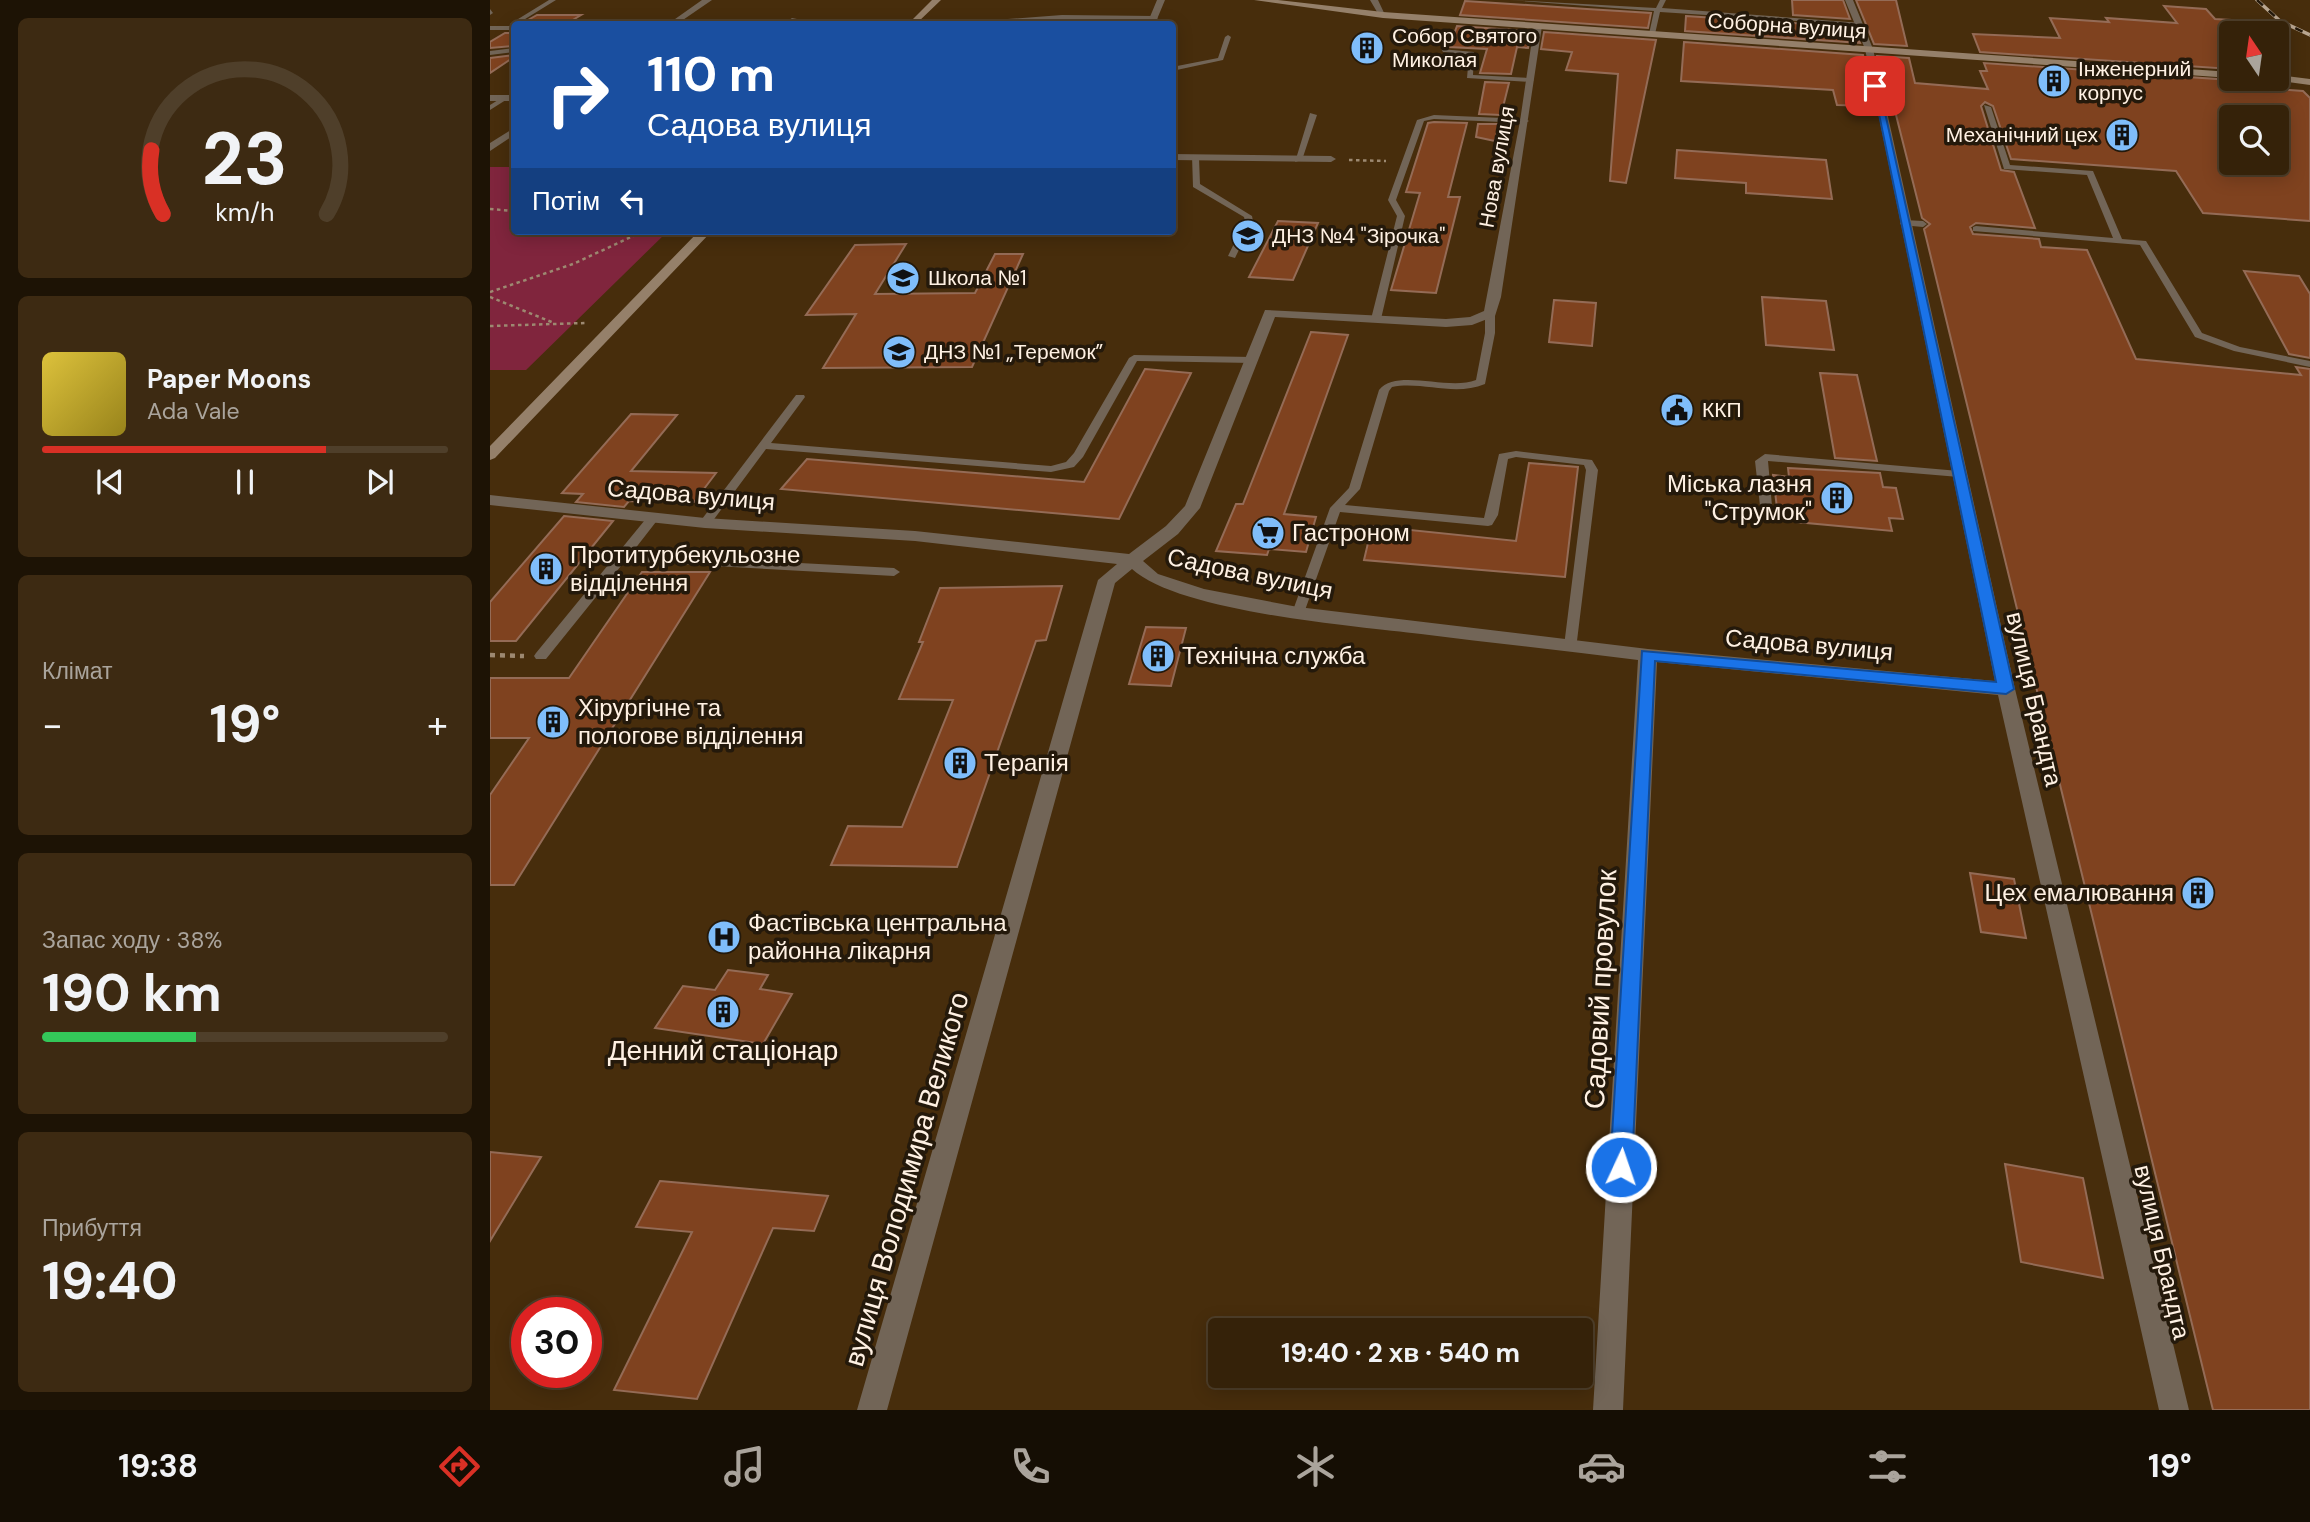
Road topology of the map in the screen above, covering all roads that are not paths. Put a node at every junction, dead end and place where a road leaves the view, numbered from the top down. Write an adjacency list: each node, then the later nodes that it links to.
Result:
1 (553, 0): 14 (lane)
2 (708, 0): 15 (street)
3 (937, 0): 17 (main road)
4 (1161, 0): 18 (street)
5 (1258, 0): 11 (main road, Соборна вулиця)
6 (1374, 0): 11 (street)
7 (1512, 0): 10 (lane)
8 (1663, 0): 10 (lane)
9 (1849, 0): 19 (street, вулиця Брандта)
10 (1658, 10): 19 (lane); 23 (lane)
11 (1383, 15): 21 (main road, Соборна вулиця)
12 (794, 19): 16 (lane)
13 (997, 20): 18 (lane)
14 (522, 21)
15 (676, 21)
16 (791, 21)
17 (915, 21)
18 (1153, 21)
19 (1859, 23): 25 (street, вулиця Брандта)
20 (511, 26): 22 (lane)
21 (1538, 26): 23 (main road, Соборна вулиця); 32 (street, Нова вулиця)
22 (490, 28)
23 (1652, 34): 25 (main road, Соборна вулиця)
24 (1228, 37): 29 (lane)
25 (1869, 49): 30 (main road, Соборна вулиця); 57 (street, вулиця Брандта)
26 (511, 50): 28 (lane)
27 (1443, 50): 32 (lane)
28 (490, 53)
29 (1176, 68)
30 (2219, 74)
31 (2289, 79): 33 (main road)
32 (1531, 80): 39 (street, Нова вулиця)
33 (2310, 82)
34 (511, 97): 35 (street); 37 (lane)
35 (490, 98)
36 (1987, 107): 48 (lane)
37 (490, 108)
38 (1313, 115): 45 (lane)
39 (1525, 121): 50 (street, Нова вулиця); 51 (lane)
40 (511, 133): 41 (street)
41 (490, 148)
42 (1176, 157): 43 (street)
43 (1195, 158): 45 (street); 49 (lane)
44 (1331, 159): 45 (street)
45 (1298, 160)
46 (1976, 229): 48 (lane)
47 (702, 235): 56 (main road)
48 (2119, 241): 53 (lane)
49 (1233, 256)
50 (1490, 313): 51 (street, вулиця Володимира Великого); 60 (lane)
51 (1377, 319): 52 (street, вулиця Володимира Великого)
52 (1253, 360): 55 (lane); 65 (street, вулиця Володимира Великого)
53 (2310, 364)
54 (800, 397): 55 (lane)
55 (765, 446): 62 (lane)
56 (490, 455)
57 (1959, 474): 59 (lane); 72 (street, вулиця Брандта)
58 (490, 500): 61 (street, Садова вулиця)
59 (1766, 506)
60 (1336, 508): 67 (lane); 68 (lane)
61 (653, 517): 62 (street, Садова вулиця); 63 (lane)
62 (705, 523): 64 (street, Садова вулиця)
63 (620, 557): 66 (lane); 70 (lane)
64 (1098, 557): 65 (street, Садова вулиця); 71 (street, вулиця Володимира Великого)
65 (1132, 561): 67 (street, Садова вулиця); 71 (street, вулиця Володимира Великого)
66 (894, 572)
67 (1297, 613): 68 (street, Садова вулиця)
68 (1571, 646): 69 (street, Садова вулиця)
69 (1648, 655): 72 (street, Садова вулиця); 74 (street, Садовий провулок)
70 (541, 656)
71 (1077, 680): 73 (street, вулиця Володимира Великого)
72 (2006, 689): 75 (street, вулиця Брандта)
73 (872, 1410)
74 (1608, 1410)
75 (2174, 1410)

